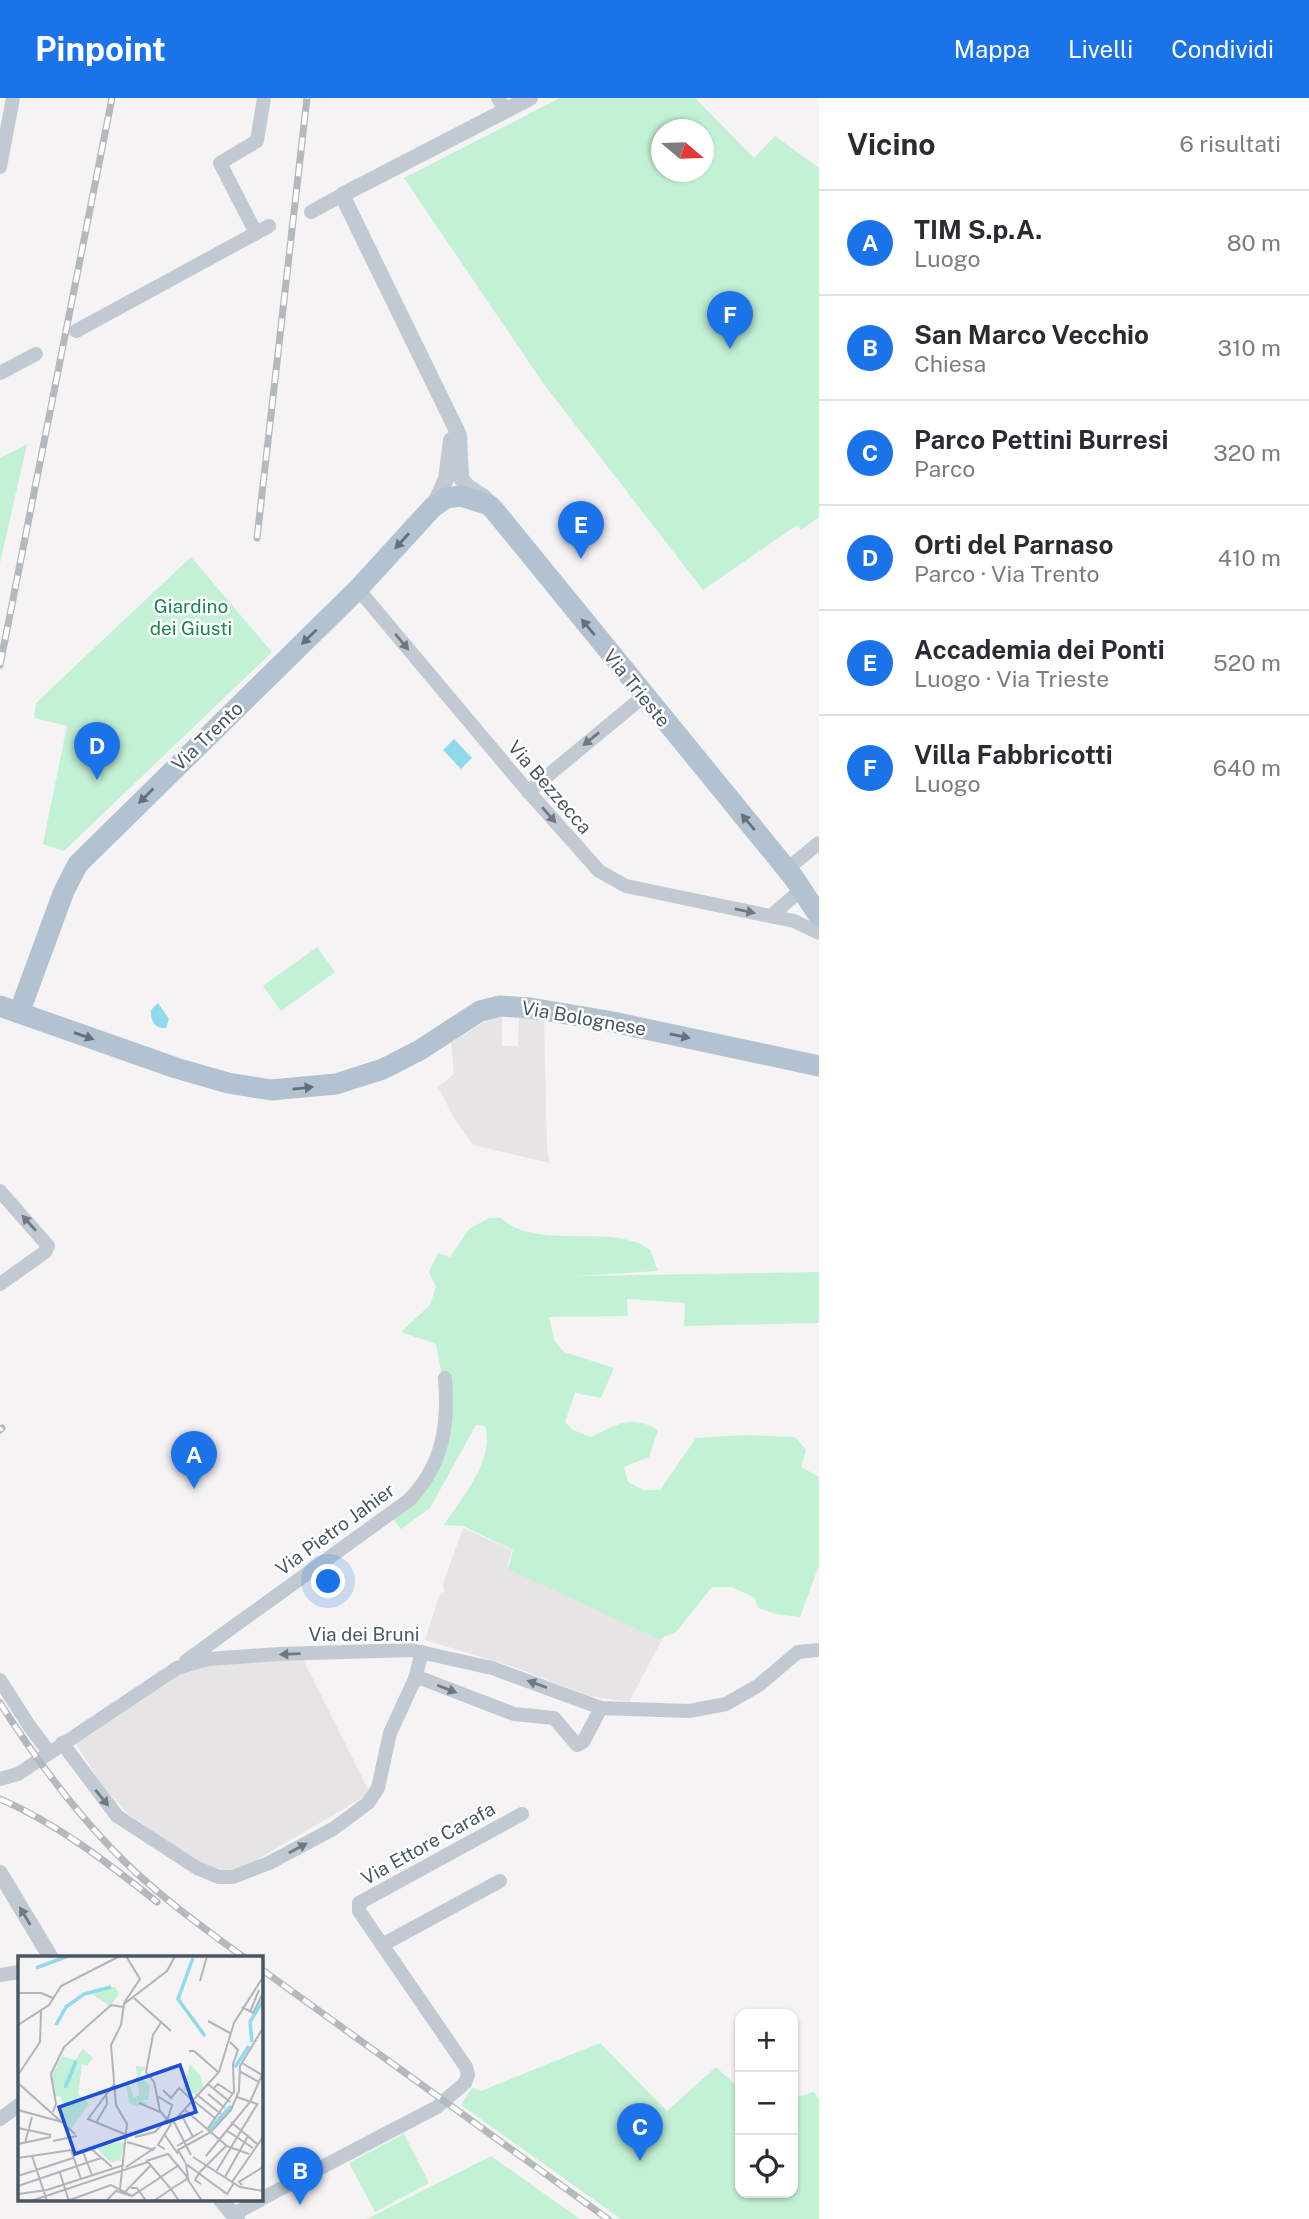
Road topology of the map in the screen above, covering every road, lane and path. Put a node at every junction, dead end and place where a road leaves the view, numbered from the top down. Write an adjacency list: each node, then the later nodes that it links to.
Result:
1 (13, 98): 5 (street)
2 (264, 98): 8 (street)
3 (530, 98): 4 (street)
4 (502, 104): 6 (street)
5 (0, 167)
6 (342, 195): 7 (street); 11 (street, Via Trieste)
7 (311, 212)
8 (76, 331)
9 (36, 354): 10 (street)
10 (0, 373)
11 (452, 423): 12 (street); 13 (street, Via Trieste)
12 (441, 502): 13 (main road); 14 (main road, Via Trento, one-way to 14)
13 (489, 505): 15 (main road, Via Trieste, one-way to 13)
14 (358, 589): 16 (street, Via Bezzecca, one-way to 16); 23 (main road, Via Trento, one-way to 23)
15 (644, 696): 16 (street, one-way to 16); 18 (main road, Via Trieste, one-way to 15)
16 (528, 792): 21 (street, Via Bezzecca, one-way to 21)
17 (819, 843): 18 (street)
18 (787, 869): 19 (main road, Via Trieste)
19 (802, 889): 20 (main road, Via Trieste); 21 (street)
20 (819, 915)
21 (771, 916): 22 (street, Via Bezzecca)
22 (819, 933)
23 (10, 1010): 24 (main road, Via Bolognese, one-way to 24)
24 (819, 1066)
25 (0, 1191): 26 (street, one-way to 25)
26 (0, 1284)
27 (445, 1378): 30 (street, Via Pietro Jahier)
28 (819, 1650): 33 (street, Via dei Bruni)
29 (422, 1652): 30 (street, Via dei Bruni, one-way to 30); 31 (street); 33 (street, Via dei Bruni, one-way to 29)
30 (177, 1668): 34 (street, Via dei Bruni)
31 (415, 1679): 33 (street, one-way to 33); 34 (street, one-way to 31)
32 (0, 1680): 35 (street)
33 (601, 1708)
34 (62, 1743): 35 (street, Via dei Bruni)
35 (49, 1752): 36 (street, Via dei Bruni)
36 (0, 1779)
37 (522, 1814): 40 (street, Via Ettore Carafa)
38 (0, 1873): 41 (street, one-way to 38)
39 (500, 1881): 40 (street)
40 (382, 1945): 46 (street)
41 (50, 1956)
42 (18, 1972): 43 (street)
43 (0, 1975)
44 (18, 2106): 45 (street)
45 (0, 2119)
46 (262, 2199)
47 (222, 2202): 49 (street)
48 (257, 2202): 49 (street)
49 (235, 2217)

